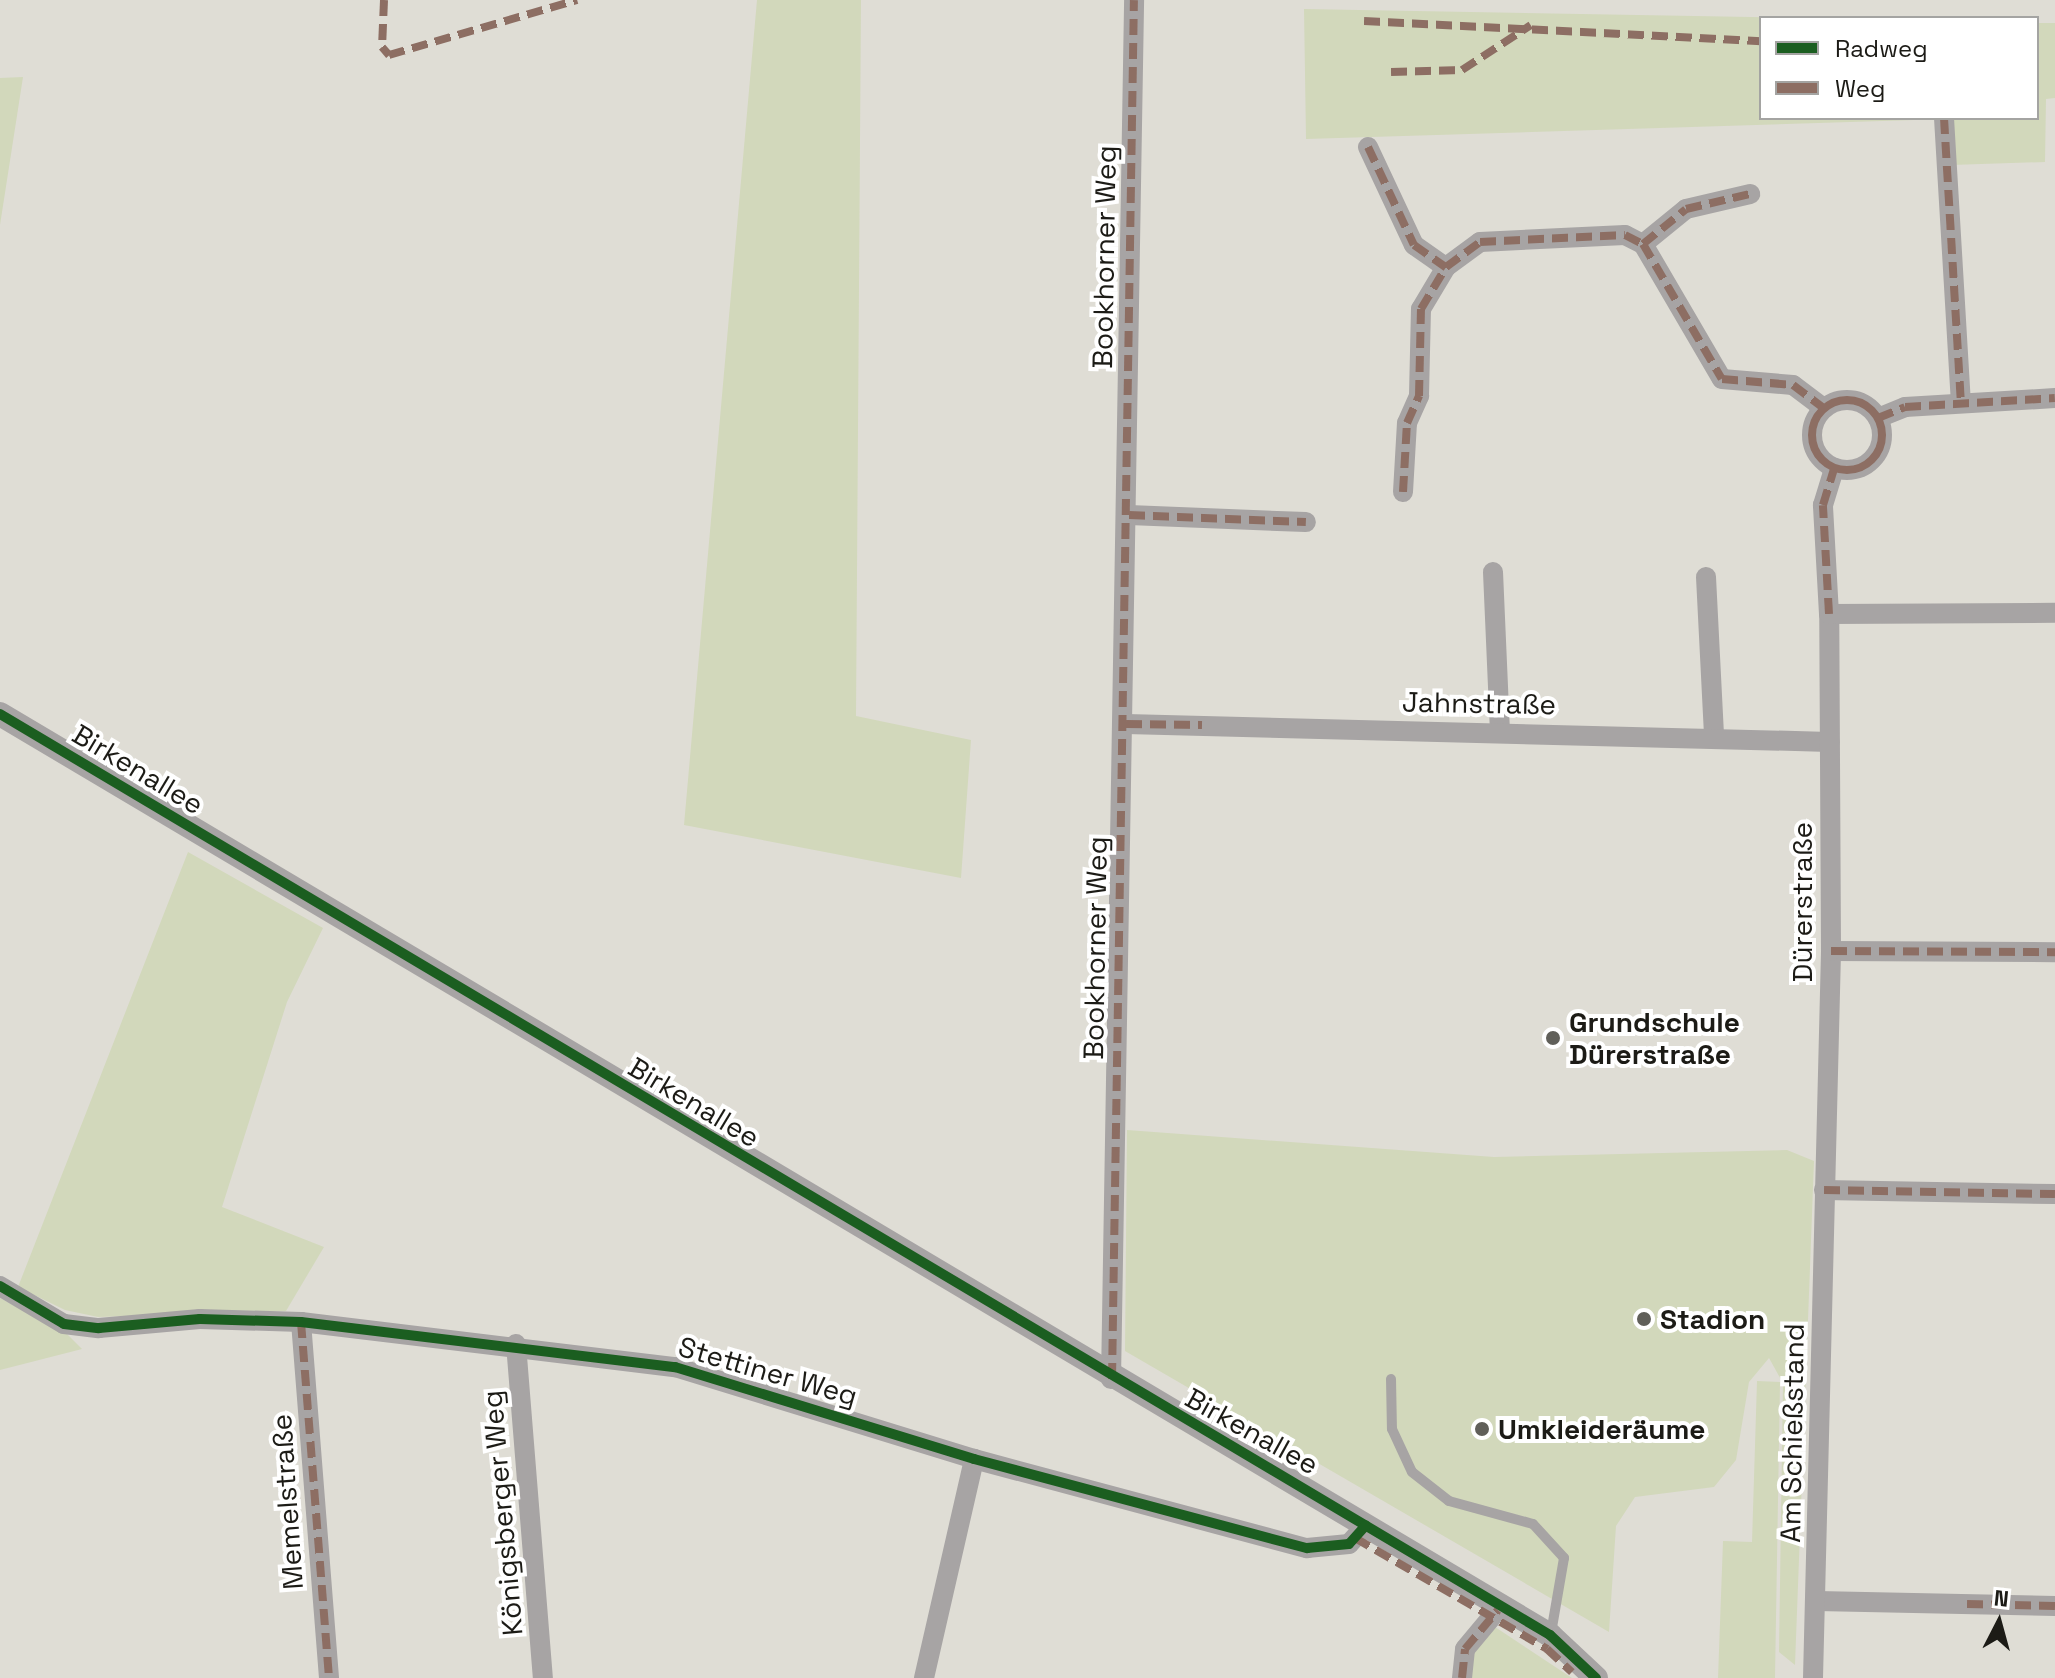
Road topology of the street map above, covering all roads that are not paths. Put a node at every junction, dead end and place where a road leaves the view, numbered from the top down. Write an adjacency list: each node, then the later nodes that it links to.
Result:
1 (1134, 0): 13 (street, Bookhorner Weg)
2 (1944, 120): 8 (street)
3 (1368, 147): 6 (street)
4 (1750, 194): 5 (street)
5 (1643, 244): 6 (street); 9 (street)
6 (1446, 267): 12 (street)
7 (2055, 398): 8 (street)
8 (1961, 402): 10 (street)
9 (1824, 408): 10 (street); 11 (street)
10 (1878, 418): 11 (street)
11 (1834, 468): 18 (street, Dürerstraße)
12 (1403, 492)
13 (1129, 515): 14 (street); 20 (street, Bookhorner Weg)
14 (1306, 522)
15 (1493, 572): 21 (street)
16 (1706, 577): 22 (street)
17 (2055, 613): 18 (street)
18 (1829, 614): 23 (street, Dürerstraße)
19 (0, 714): 31 (street, Birkenallee)
20 (1126, 724): 21 (street, Jahnstraße); 31 (street, Bookhorner Weg)
21 (1500, 731): 22 (street, Jahnstraße)
22 (1714, 737): 23 (street, Jahnstraße)
23 (1830, 742): 24 (street, Dürerstraße)
24 (1831, 951): 25 (street); 26 (street, Dürerstraße)
25 (2055, 952)
26 (1824, 1190): 27 (street); 35 (street, Am Schießstand)
27 (2055, 1194)
28 (0, 1286): 29 (street, Stettiner Weg)
29 (301, 1322): 30 (street, Stettiner Weg); 39 (street, Memelstraße)
30 (516, 1344): 33 (street, Stettiner Weg); 40 (street, Königsberger Weg)
31 (1111, 1379): 34 (street, Birkenallee)
32 (1391, 1379): 38 (lane)
33 (974, 1459): 34 (street, Stettiner Weg); 41 (street)
34 (1366, 1525): 36 (street, Birkenallee)
35 (1817, 1601): 37 (street); 44 (street, Am Schießstand)
36 (1501, 1606): 38 (street, Birkenallee); 42 (street)
37 (2055, 1606)
38 (1550, 1635): 43 (street, Birkenallee)
39 (329, 1678)
40 (543, 1678)
41 (924, 1678)
42 (1462, 1678)
43 (1596, 1678)
44 (1813, 1678)

